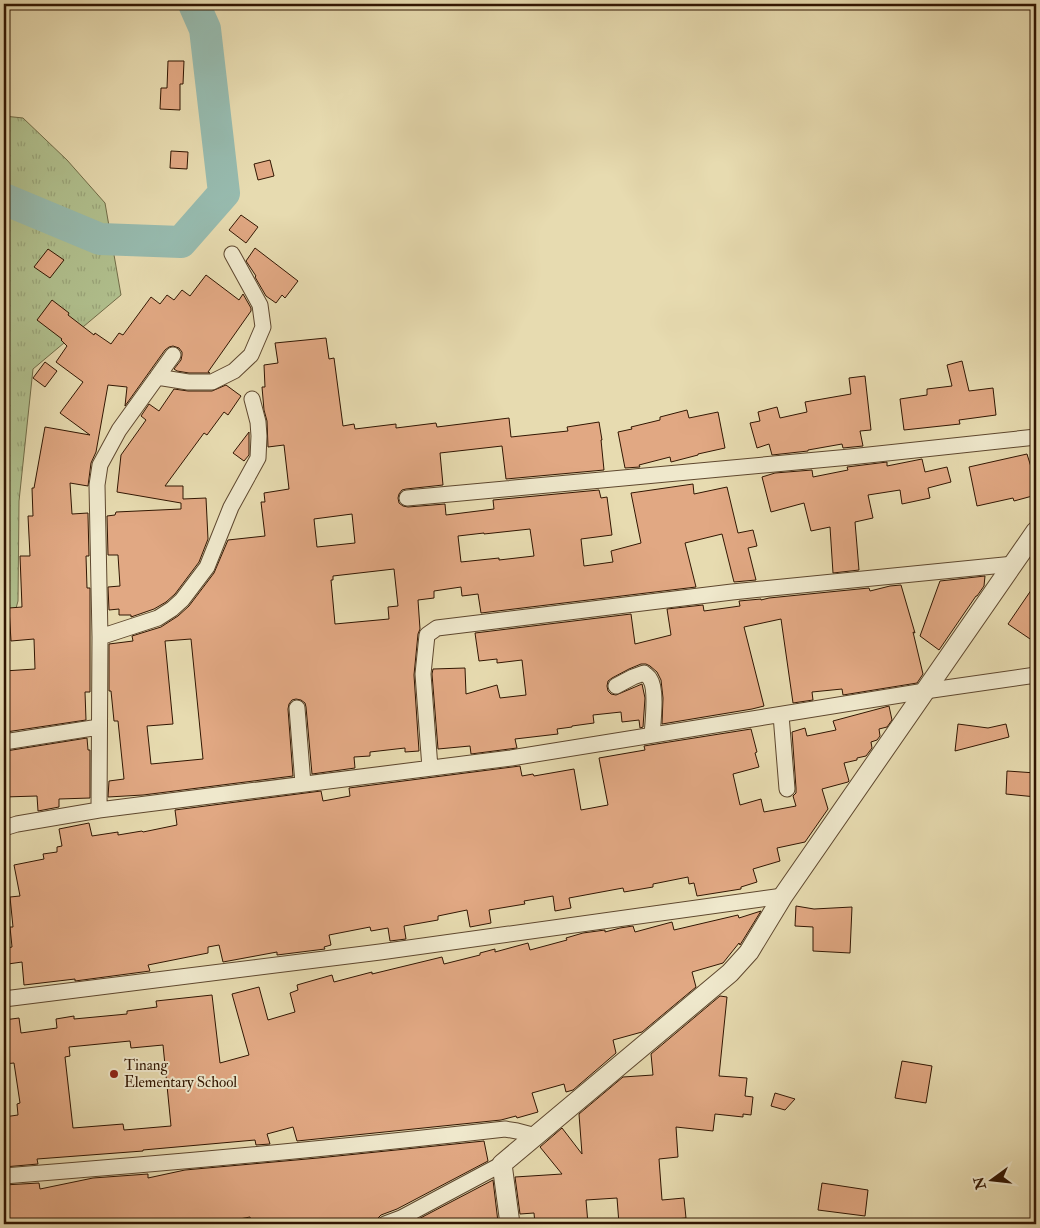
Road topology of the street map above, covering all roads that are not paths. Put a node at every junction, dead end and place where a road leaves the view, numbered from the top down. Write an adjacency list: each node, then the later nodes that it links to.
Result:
1 (232, 254): 3 (street)
2 (173, 355): 3 (street)
3 (157, 377): 9 (street)
4 (252, 400): 9 (street)
5 (1036, 437): 6 (street)
6 (407, 498)
7 (1036, 531): 8 (street)
8 (1014, 564): 12 (street); 18 (street)
9 (100, 637): 15 (street)
10 (1036, 675): 12 (street)
11 (616, 686): 16 (street)
12 (925, 691): 14 (street); 23 (street)
13 (297, 708): 19 (street)
14 (781, 715): 16 (street); 20 (street)
15 (99, 727): 17 (street); 21 (street)
16 (652, 735): 18 (street)
17 (4, 742)
18 (430, 768): 19 (street)
19 (303, 784): 21 (street)
20 (787, 789)
21 (99, 810): 22 (street)
22 (4, 828)
23 (783, 896): 24 (street); 25 (street)
24 (4, 999)
25 (536, 1136): 26 (street); 27 (street)
26 (502, 1164): 28 (street); 29 (street)
27 (4, 1176)
28 (385, 1224)
29 (510, 1224)

